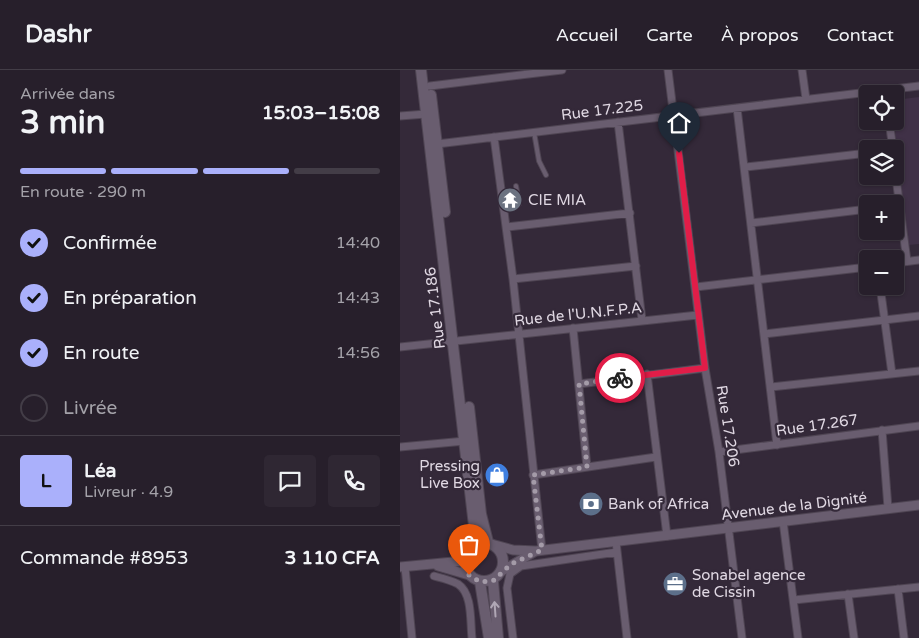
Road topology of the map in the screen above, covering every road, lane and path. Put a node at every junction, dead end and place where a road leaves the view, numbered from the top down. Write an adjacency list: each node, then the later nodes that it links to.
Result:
1 (421, 70): 12 (main road, Rue 17.186)
2 (428, 70): 6 (main road)
3 (562, 70): 6 (street)
4 (668, 70): 13 (street, Rue 17.206)
5 (802, 70): 10 (street)
6 (430, 86): 18 (main road)
7 (919, 86): 8 (street, Rue 17.225)
8 (904, 89)
9 (859, 94): 10 (street, Rue 17.225)
10 (806, 99): 11 (street, Rue 17.225)
11 (737, 108): 13 (street, Rue 17.225); 20 (street)
12 (426, 114): 14 (street); 45 (main road, Rue 17.186)
13 (674, 115): 15 (street, Rue 17.225); 36 (street, Rue 17.206)
14 (400, 116)
15 (618, 122): 16 (street, Rue 17.225); 25 (street)
16 (534, 132): 17 (street, Rue 17.225); 21 (lane)
17 (494, 137): 18 (street, Rue 17.225); 23 (street)
18 (437, 144): 45 (main road)
19 (859, 153): 20 (street)
20 (746, 167): 26 (street)
21 (546, 175)
22 (516, 186): 23 (lane)
23 (504, 208): 27 (street)
24 (859, 210): 26 (street)
25 (630, 213): 27 (street); 32 (street)
26 (751, 223): 35 (street)
27 (507, 227): 34 (street)
28 (903, 240): 30 (street)
29 (919, 260): 30 (street)
30 (907, 261): 31 (street)
31 (904, 262)
32 (636, 266): 34 (street); 40 (street)
33 (859, 268): 35 (street)
34 (513, 279): 44 (street)
35 (757, 279): 36 (street); 43 (street)
36 (696, 287): 38 (street, Rue 17.206)
37 (881, 295): 41 (street)
38 (698, 315): 40 (street, Rue de l'U.N.F.P.A); 47 (street, Rue 17.206)
39 (919, 316): 41 (street)
40 (642, 320): 42 (street, Rue de l'U.N.F.P.A)
41 (885, 320): 43 (street); 50 (street)
42 (574, 328): 44 (street, Rue de l'U.N.F.P.A); 51 (street)
43 (764, 334): 52 (street)
44 (518, 335): 45 (street, Rue de l'U.N.F.P.A); 61 (street)
45 (457, 339): 46 (street, Rue de l'U.N.F.P.A); 55 (main road, Rue 17.186); 68 (main road)
46 (400, 347)
47 (705, 368): 49 (street); 58 (street, Rue 17.206)
48 (919, 371): 50 (street)
49 (647, 374): 51 (street); 59 (street)
50 (892, 374): 52 (street)
51 (579, 384): 60 (street)
52 (771, 387): 56 (street)
53 (919, 426): 54 (street, Rue 17.267)
54 (882, 430): 56 (street, Rue 17.267); 63 (street)
55 (465, 440): 57 (street); 67 (main road, Rue 17.186)
56 (777, 444): 58 (street, Rue 17.267)
57 (400, 447)
58 (719, 452): 65 (street, Rue 17.206)
59 (656, 457): 60 (street); 66 (street)
60 (587, 467): 61 (street)
61 (533, 475): 70 (street)
62 (919, 505): 63 (street, Avenue de la Dignité)
63 (888, 508): 64 (street, Avenue de la Dignité)
64 (783, 521): 65 (street, Avenue de la Dignité); 82 (street)
65 (729, 528): 66 (street, Avenue de la Dignité); 89 (street, Rue 17.206)
66 (667, 536): 69 (street, Avenue de la Dignité)
67 (476, 543): 68 (main road); 71 (main road)
68 (492, 544): 70 (street, Avenue de la Dignité); 74 (main road)
69 (616, 547): 70 (street, Avenue de la Dignité); 87 (street); 88 (street)
70 (539, 551): 74 (street)
71 (464, 561): 72 (street); 75 (main road)
72 (433, 564): 73 (street); 75 (street)
73 (402, 567): 83 (street)
74 (502, 570): 77 (main road)
75 (469, 575): 78 (main road)
76 (434, 576): 84 (street)
77 (493, 581): 78 (main road); 86 (main road, one-way to 77)
78 (480, 582): 85 (main road)
79 (919, 587): 80 (street)
80 (898, 589): 81 (street); 92 (street)
81 (848, 594): 82 (street); 91 (street)
82 (794, 600): 90 (street)
83 (412, 638)
84 (472, 638)
85 (489, 638)
86 (498, 638)
87 (513, 638)
88 (627, 638)
89 (742, 638)
90 (798, 638)
91 (854, 638)
92 (904, 638)

